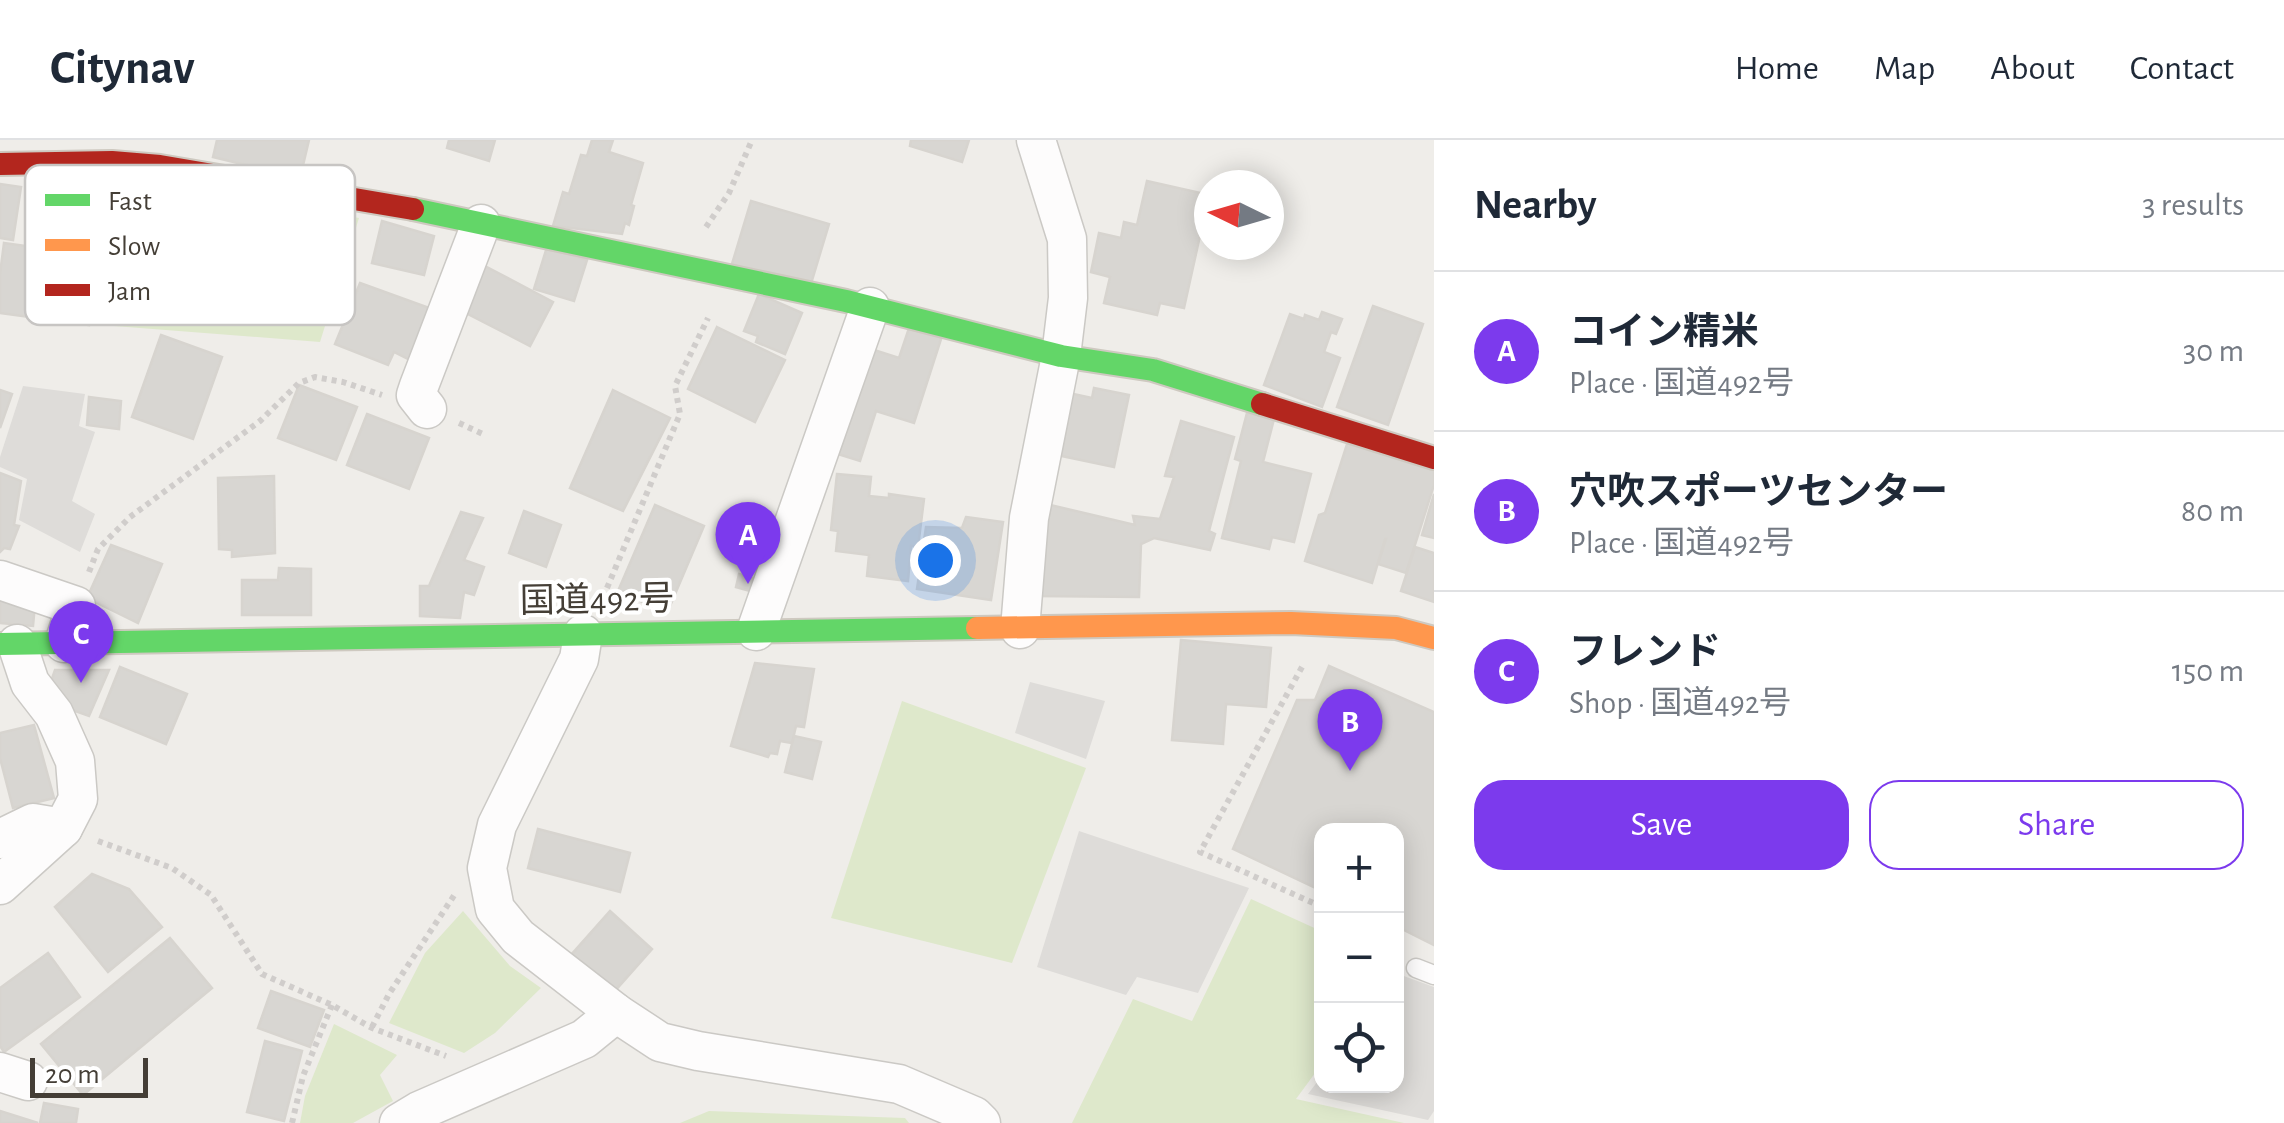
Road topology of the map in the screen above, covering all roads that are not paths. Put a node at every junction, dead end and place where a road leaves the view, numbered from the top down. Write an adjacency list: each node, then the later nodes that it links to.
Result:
1 (1036, 140): 7 (street)
2 (0, 164): 3 (main road)
3 (148, 165)
4 (355, 199): 5 (main road)
5 (481, 224): 6 (main road); 8 (street)
6 (870, 307): 7 (main road); 13 (street)
7 (1062, 356): 9 (main road); 12 (street)
8 (427, 409)
9 (1434, 458)
10 (0, 580): 15 (street)
11 (592, 618): 13 (main road, 国道492号); 15 (main road, 国道492号); 20 (street)
12 (1020, 629): 13 (main road, 国道492号); 14 (main road, 国道492号)
13 (756, 631)
14 (1434, 638)
15 (64, 643): 16 (main road, 国道492号)
16 (9, 644): 17 (street)
17 (63, 828): 18 (street); 19 (street)
18 (0, 839)
19 (0, 886)
20 (616, 1013): 21 (street); 22 (street)
21 (399, 1123)
22 (981, 1123)

